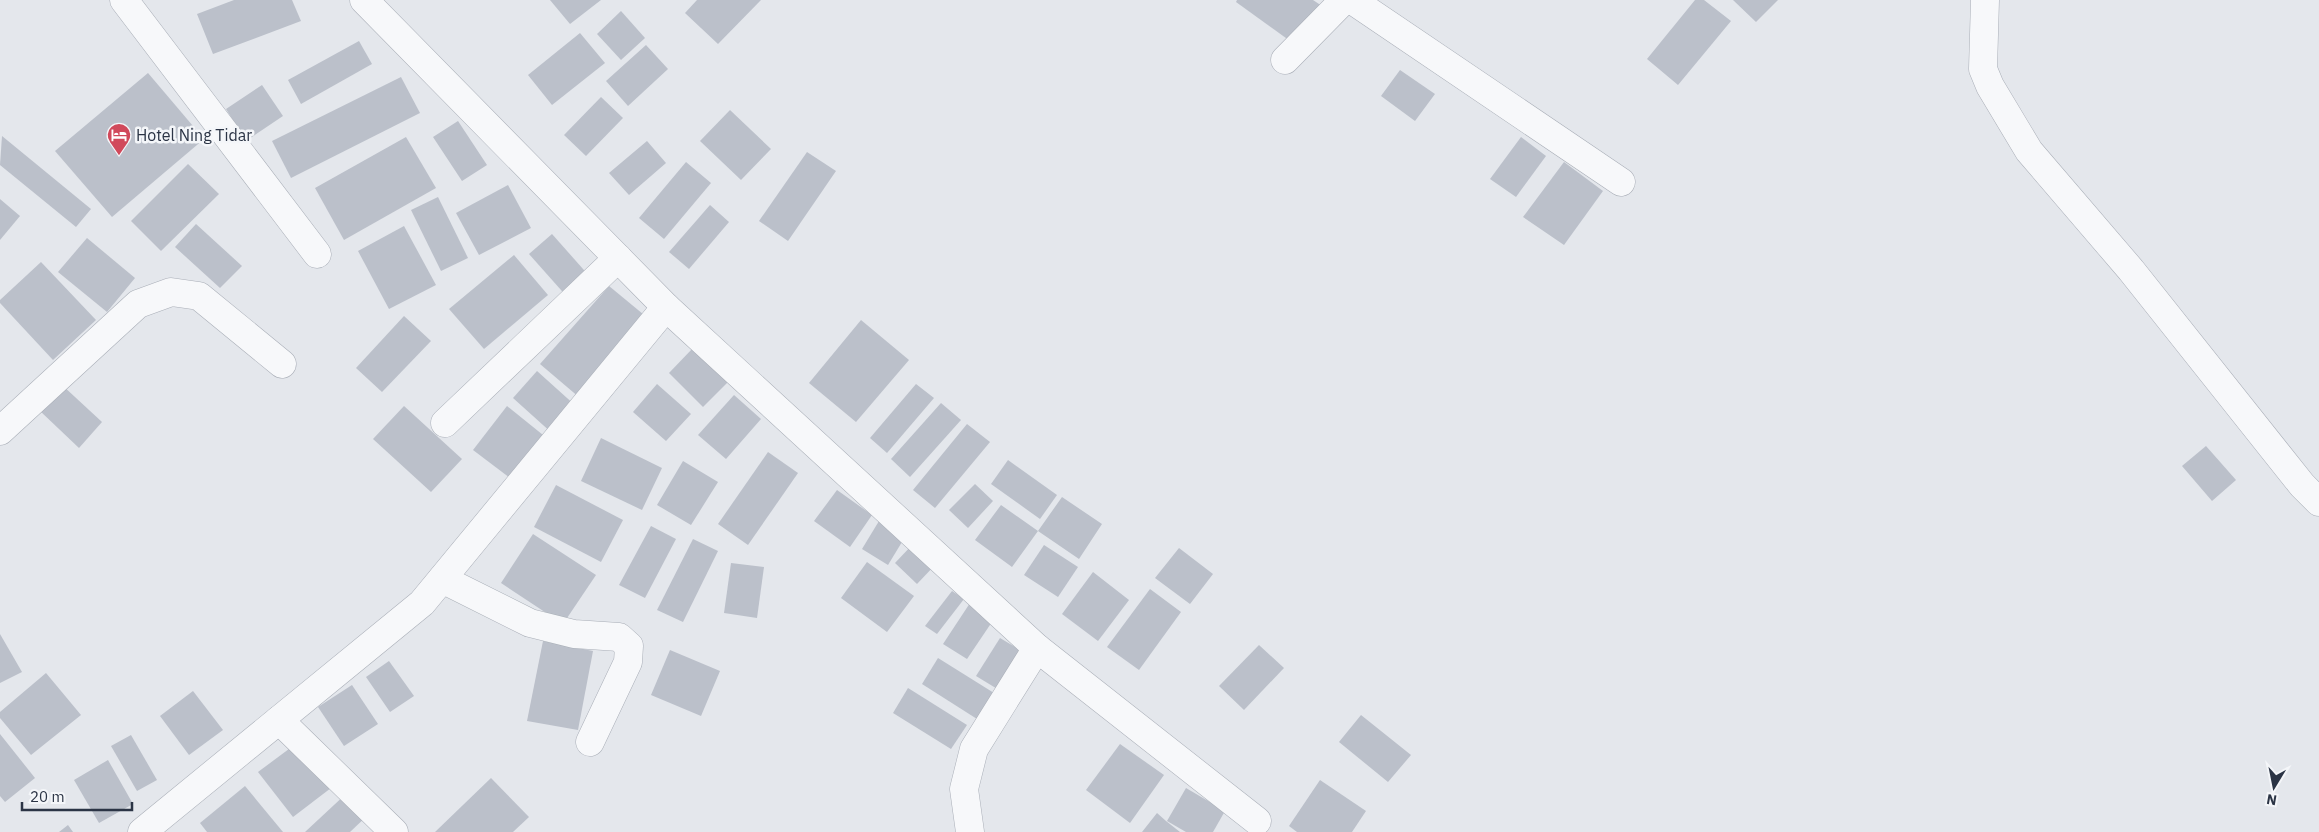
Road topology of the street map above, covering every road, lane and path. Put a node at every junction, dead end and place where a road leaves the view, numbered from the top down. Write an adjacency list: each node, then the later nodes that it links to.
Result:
1 (124, 0): 8 (street)
2 (364, 0): 9 (street)
3 (1344, 0): 6 (street)
4 (1352, 0): 7 (street)
5 (1984, 0): 14 (street)
6 (1285, 60)
7 (1621, 182)
8 (316, 254)
9 (618, 258): 10 (street); 12 (street)
10 (666, 307): 15 (street); 16 (street)
11 (282, 364): 13 (street)
12 (446, 423)
13 (0, 431)
14 (2319, 502)
15 (442, 579): 17 (street); 18 (street)
16 (1037, 648): 19 (street); 22 (street)
17 (278, 720): 20 (street); 21 (street)
18 (590, 742)
19 (1257, 821)
20 (142, 832)
21 (394, 832)
22 (970, 832)

